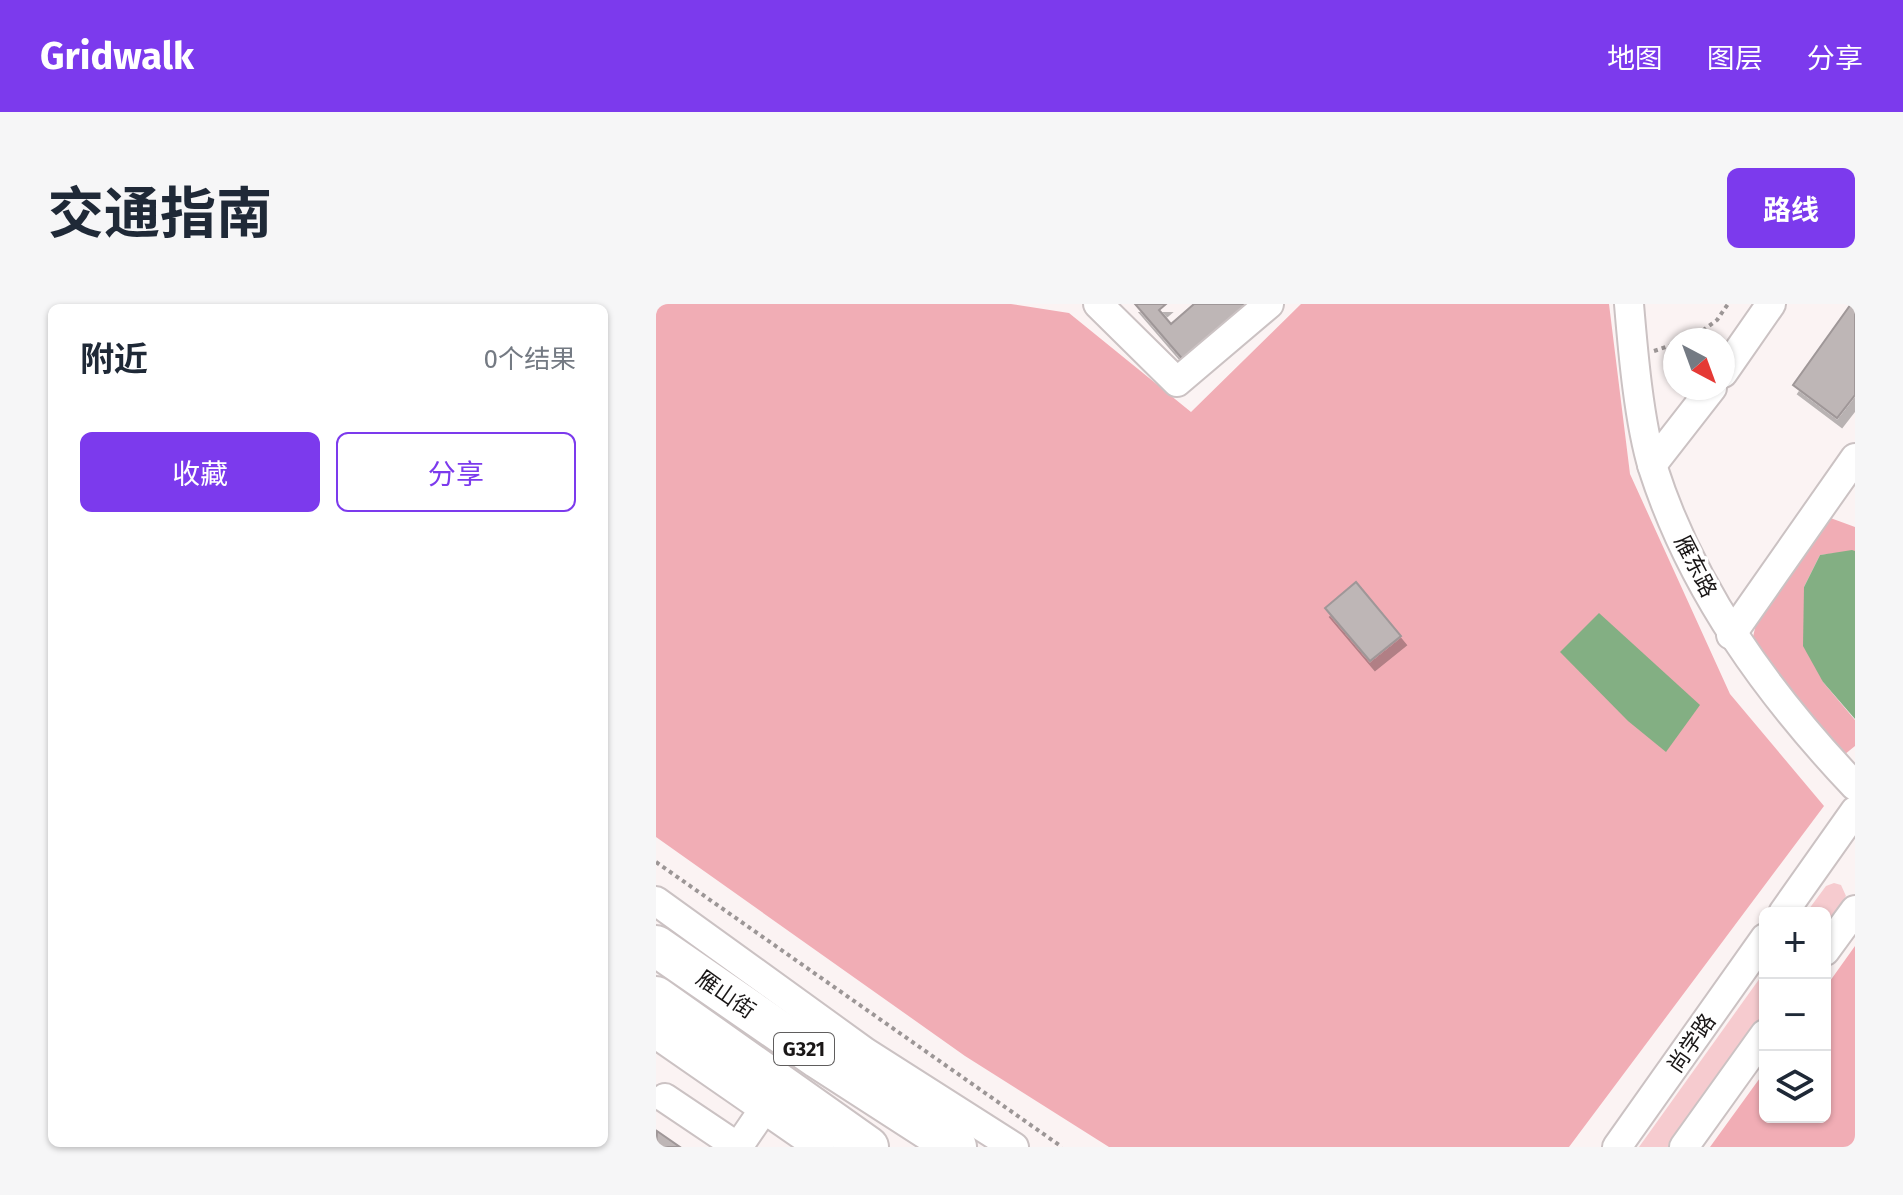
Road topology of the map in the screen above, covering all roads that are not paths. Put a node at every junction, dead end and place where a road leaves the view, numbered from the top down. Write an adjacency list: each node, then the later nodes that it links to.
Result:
1 (1098, 304): 2 (street)
2 (1269, 304)
3 (1629, 304): 8 (street, 雁东路)
4 (1771, 304): 5 (street)
5 (1735, 356)
6 (1703, 400): 8 (street)
7 (1855, 458): 9 (street)
8 (1652, 465): 9 (street, 雁东路)
9 (1731, 635): 10 (street, 雁东路)
10 (1855, 786)
11 (1855, 811): 13 (street)
12 (656, 901): 26 (street)
13 (1787, 907)
14 (1855, 910): 15 (street)
15 (1831, 943)
16 (656, 946): 25 (highway, 雁山街 / G321)
17 (1759, 946): 27 (street, 尚学路)
18 (656, 997): 24 (highway, 雁山街 / G321)
19 (656, 1034): 22 (street)
20 (1759, 1042): 28 (street)
21 (665, 1098): 22 (street)
22 (764, 1109): 23 (street)
23 (819, 1147)
24 (868, 1147)
25 (956, 1147)
26 (1014, 1147)
27 (1617, 1147)
28 (1684, 1147)

